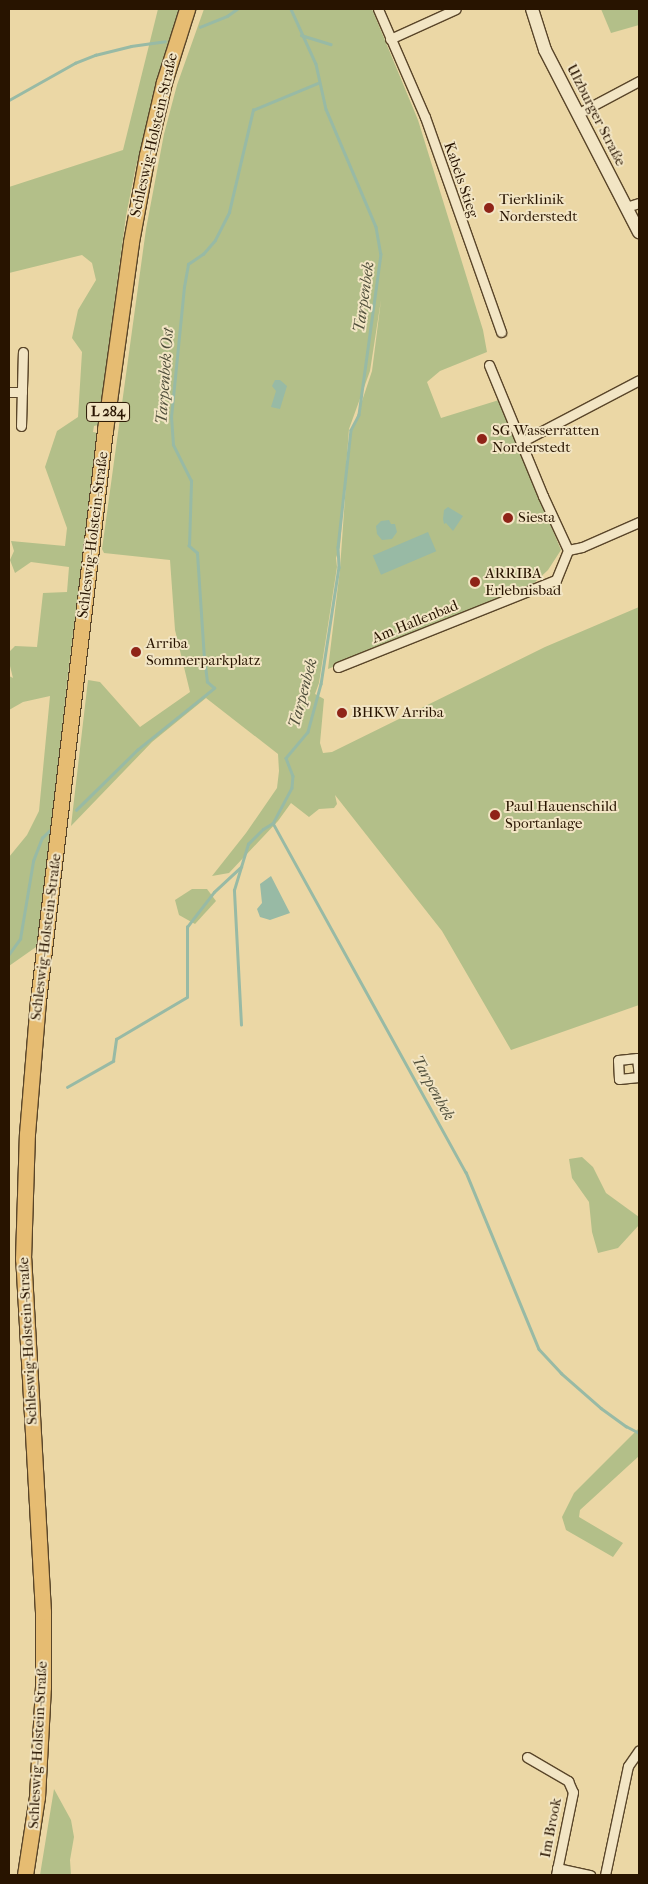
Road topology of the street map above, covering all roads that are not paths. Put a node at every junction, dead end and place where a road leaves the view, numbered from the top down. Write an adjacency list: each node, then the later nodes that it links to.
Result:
1 (187, 9): 25 (main road, Schleswig-Holstein-Straße / L 284)
2 (378, 9): 5 (street, Kabels Stieg)
3 (456, 9): 5 (street)
4 (532, 9): 7 (main road, Ulzburger Straße)
5 (390, 39): 11 (street, Kabels Stieg)
6 (639, 81): 7 (street)
7 (577, 114): 9 (main road, Ulzburger Straße)
8 (639, 203): 9 (street)
9 (626, 207): 10 (main road, Ulzburger Straße)
10 (639, 232)
11 (501, 332)
12 (23, 352): 16 (street)
13 (489, 365): 18 (street)
14 (639, 380): 18 (street)
15 (9, 392): 16 (street)
16 (22, 392): 17 (street)
17 (21, 426)
18 (521, 442): 20 (street)
19 (639, 522): 20 (street)
20 (568, 550): 21 (street, Am Hallenbad)
21 (338, 667)
22 (639, 1750): 27 (street)
23 (527, 1757): 24 (street, Im Brook)
24 (556, 1872): 26 (street, Im Brook)
25 (25, 1875)
26 (590, 1875)
27 (604, 1875)

